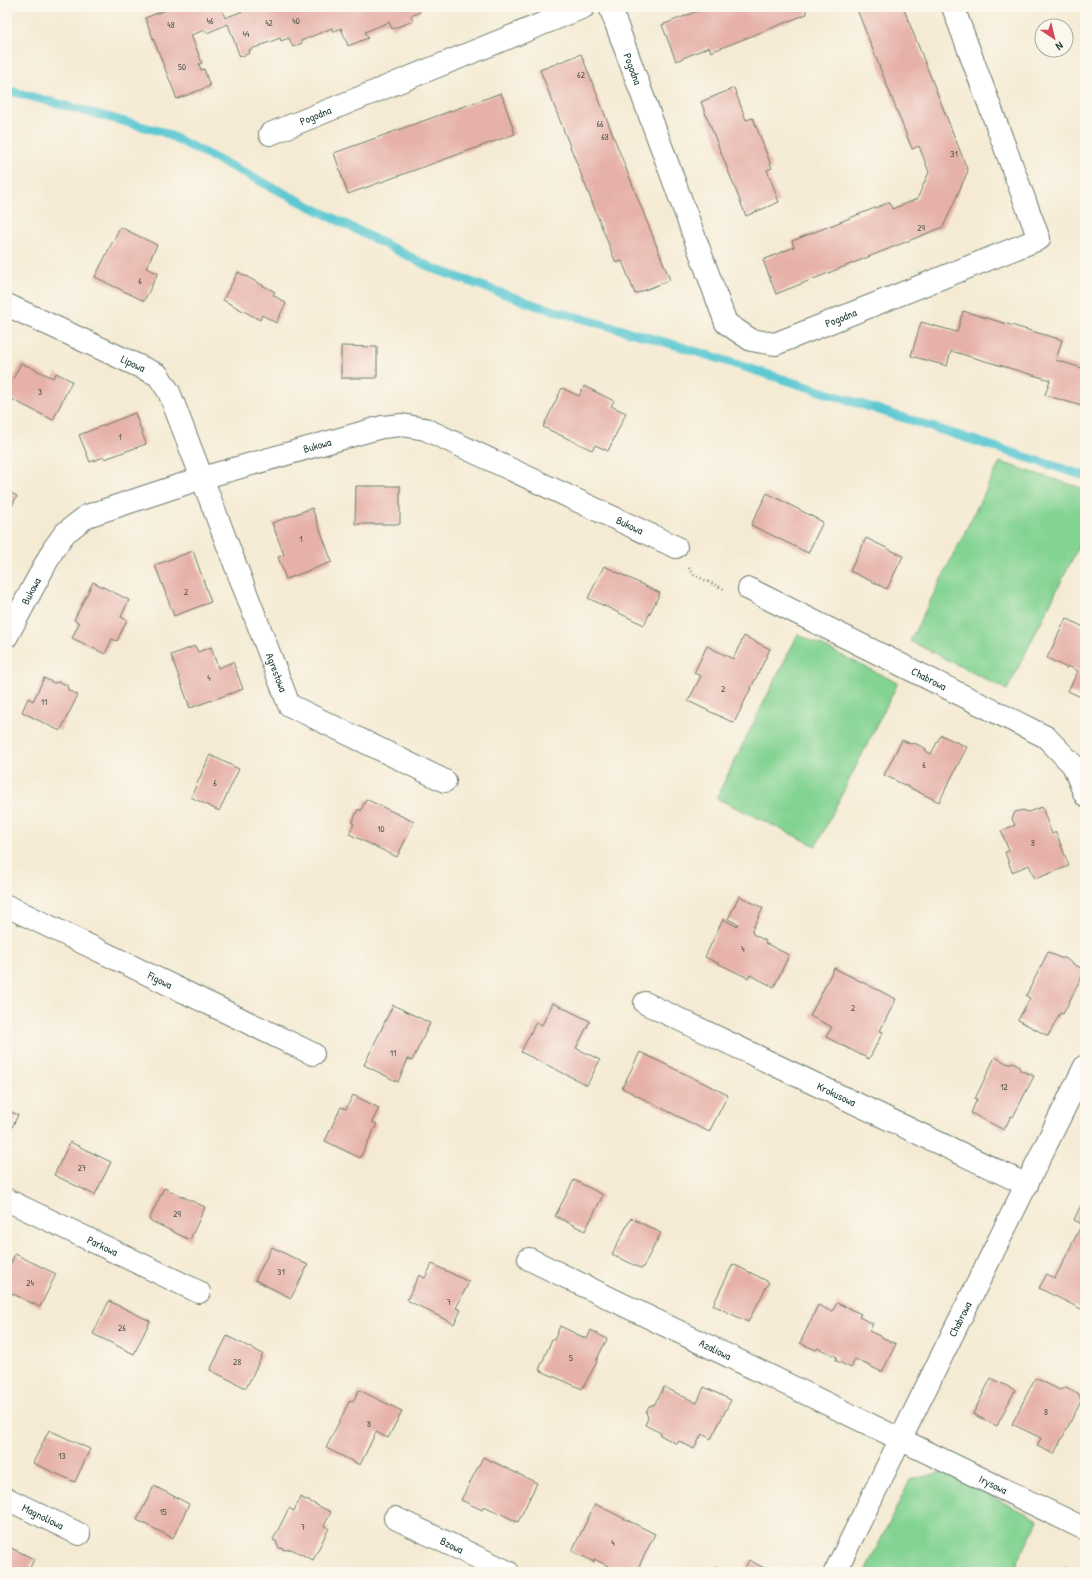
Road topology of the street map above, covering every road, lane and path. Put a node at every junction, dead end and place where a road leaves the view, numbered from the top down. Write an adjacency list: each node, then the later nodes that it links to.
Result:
1 (584, 7): 4 (street, Pogodna)
2 (610, 7): 3 (street, Pogodna)
3 (953, 7)
4 (270, 134)
5 (7, 305): 6 (street, Lipowa)
6 (202, 478): 7 (street, Bukowa); 10 (street, Bukowa); 11 (street, Agrestowa)
7 (676, 547)
8 (694, 575): 9 (path)
9 (749, 588): 12 (street, Chabrowa)
10 (9, 625)
11 (445, 781)
12 (1085, 795)
13 (7, 906): 15 (street, Figowa)
14 (645, 1003): 17 (street, Krokusowa)
15 (313, 1054)
16 (1085, 1066): 17 (street, Chabrowa)
17 (1027, 1185): 21 (street, Chabrowa)
18 (7, 1200): 20 (street, Parkowa)
19 (529, 1259): 21 (street, Azaliowa)
20 (199, 1292)
21 (901, 1440): 24 (street, Irysowa); 27 (street, Chabrowa)
22 (7, 1499): 25 (street, Magnoliowa)
23 (395, 1518): 26 (street, Bzowa)
24 (1085, 1530)
25 (79, 1534)
26 (508, 1572)
27 (835, 1572)

